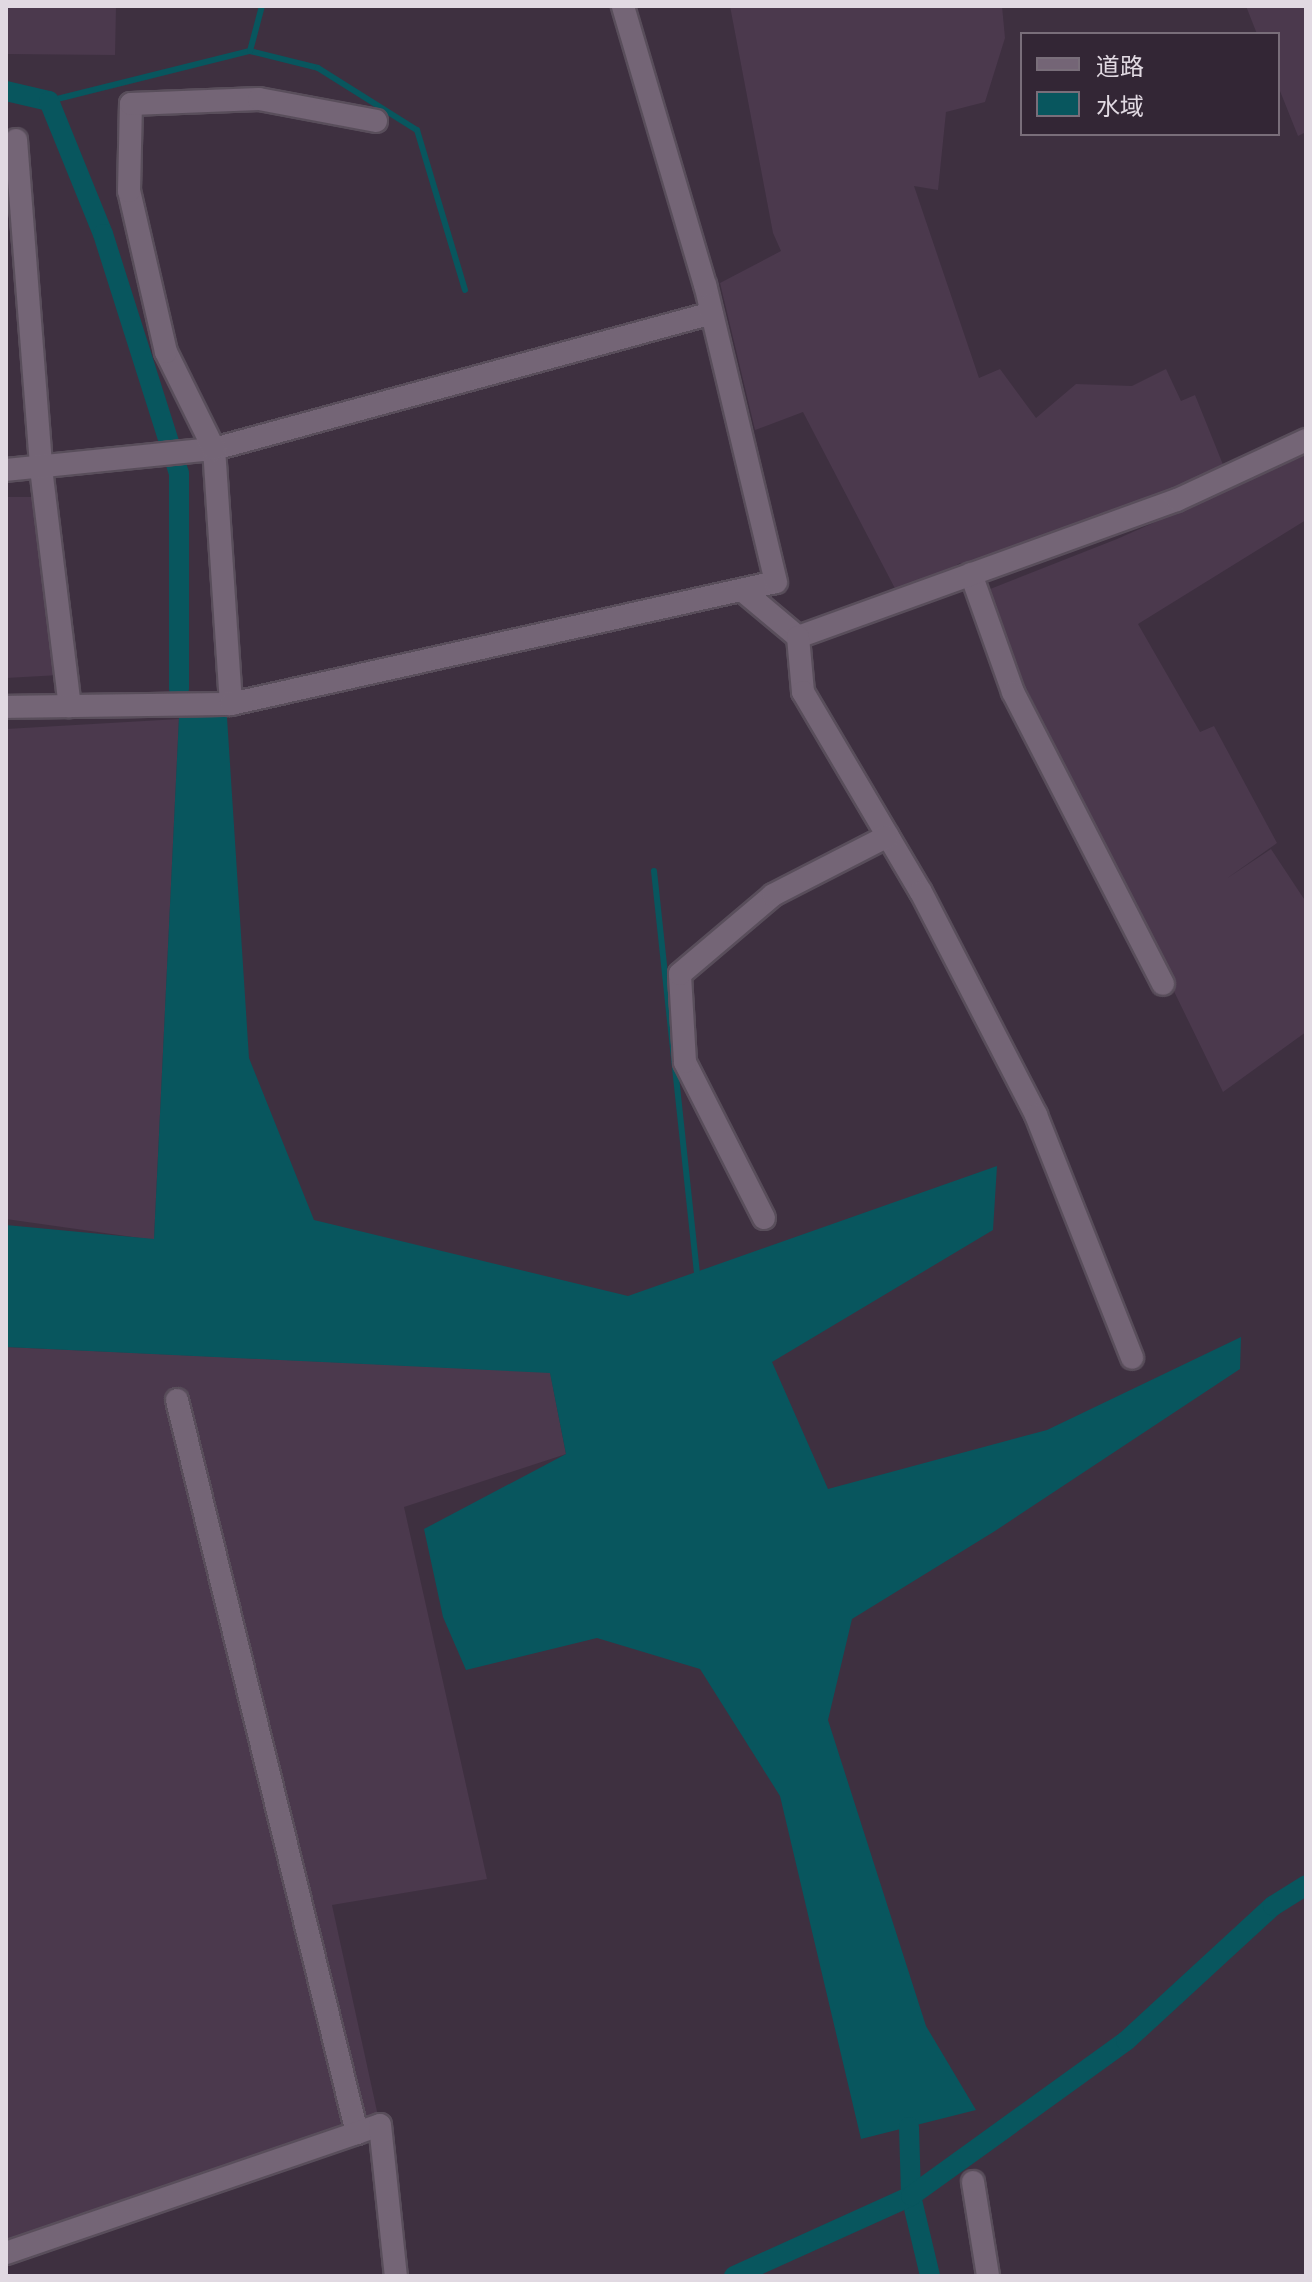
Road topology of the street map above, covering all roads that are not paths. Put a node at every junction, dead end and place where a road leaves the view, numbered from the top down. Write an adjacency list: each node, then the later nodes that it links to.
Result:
1 (623, 6): 4 (street)
2 (376, 121): 6 (street)
3 (16, 140): 7 (street)
4 (712, 313): 6 (street); 10 (street)
5 (1306, 440): 9 (street)
6 (214, 449): 7 (street); 12 (street)
7 (41, 468): 8 (street); 13 (street)
8 (6, 470)
9 (971, 574): 11 (street); 16 (street)
10 (742, 590): 11 (street); 12 (street)
11 (798, 637): 15 (street)
12 (231, 704): 13 (street)
13 (70, 706): 14 (street)
14 (6, 707)
15 (888, 836): 17 (street); 18 (street)
16 (1163, 984)
17 (764, 1218)
18 (1132, 1358)
19 (177, 1400): 20 (street)
20 (357, 2133): 22 (street); 23 (street)
21 (973, 2182): 24 (street)
22 (6, 2253)
23 (396, 2276)
24 (988, 2276)

